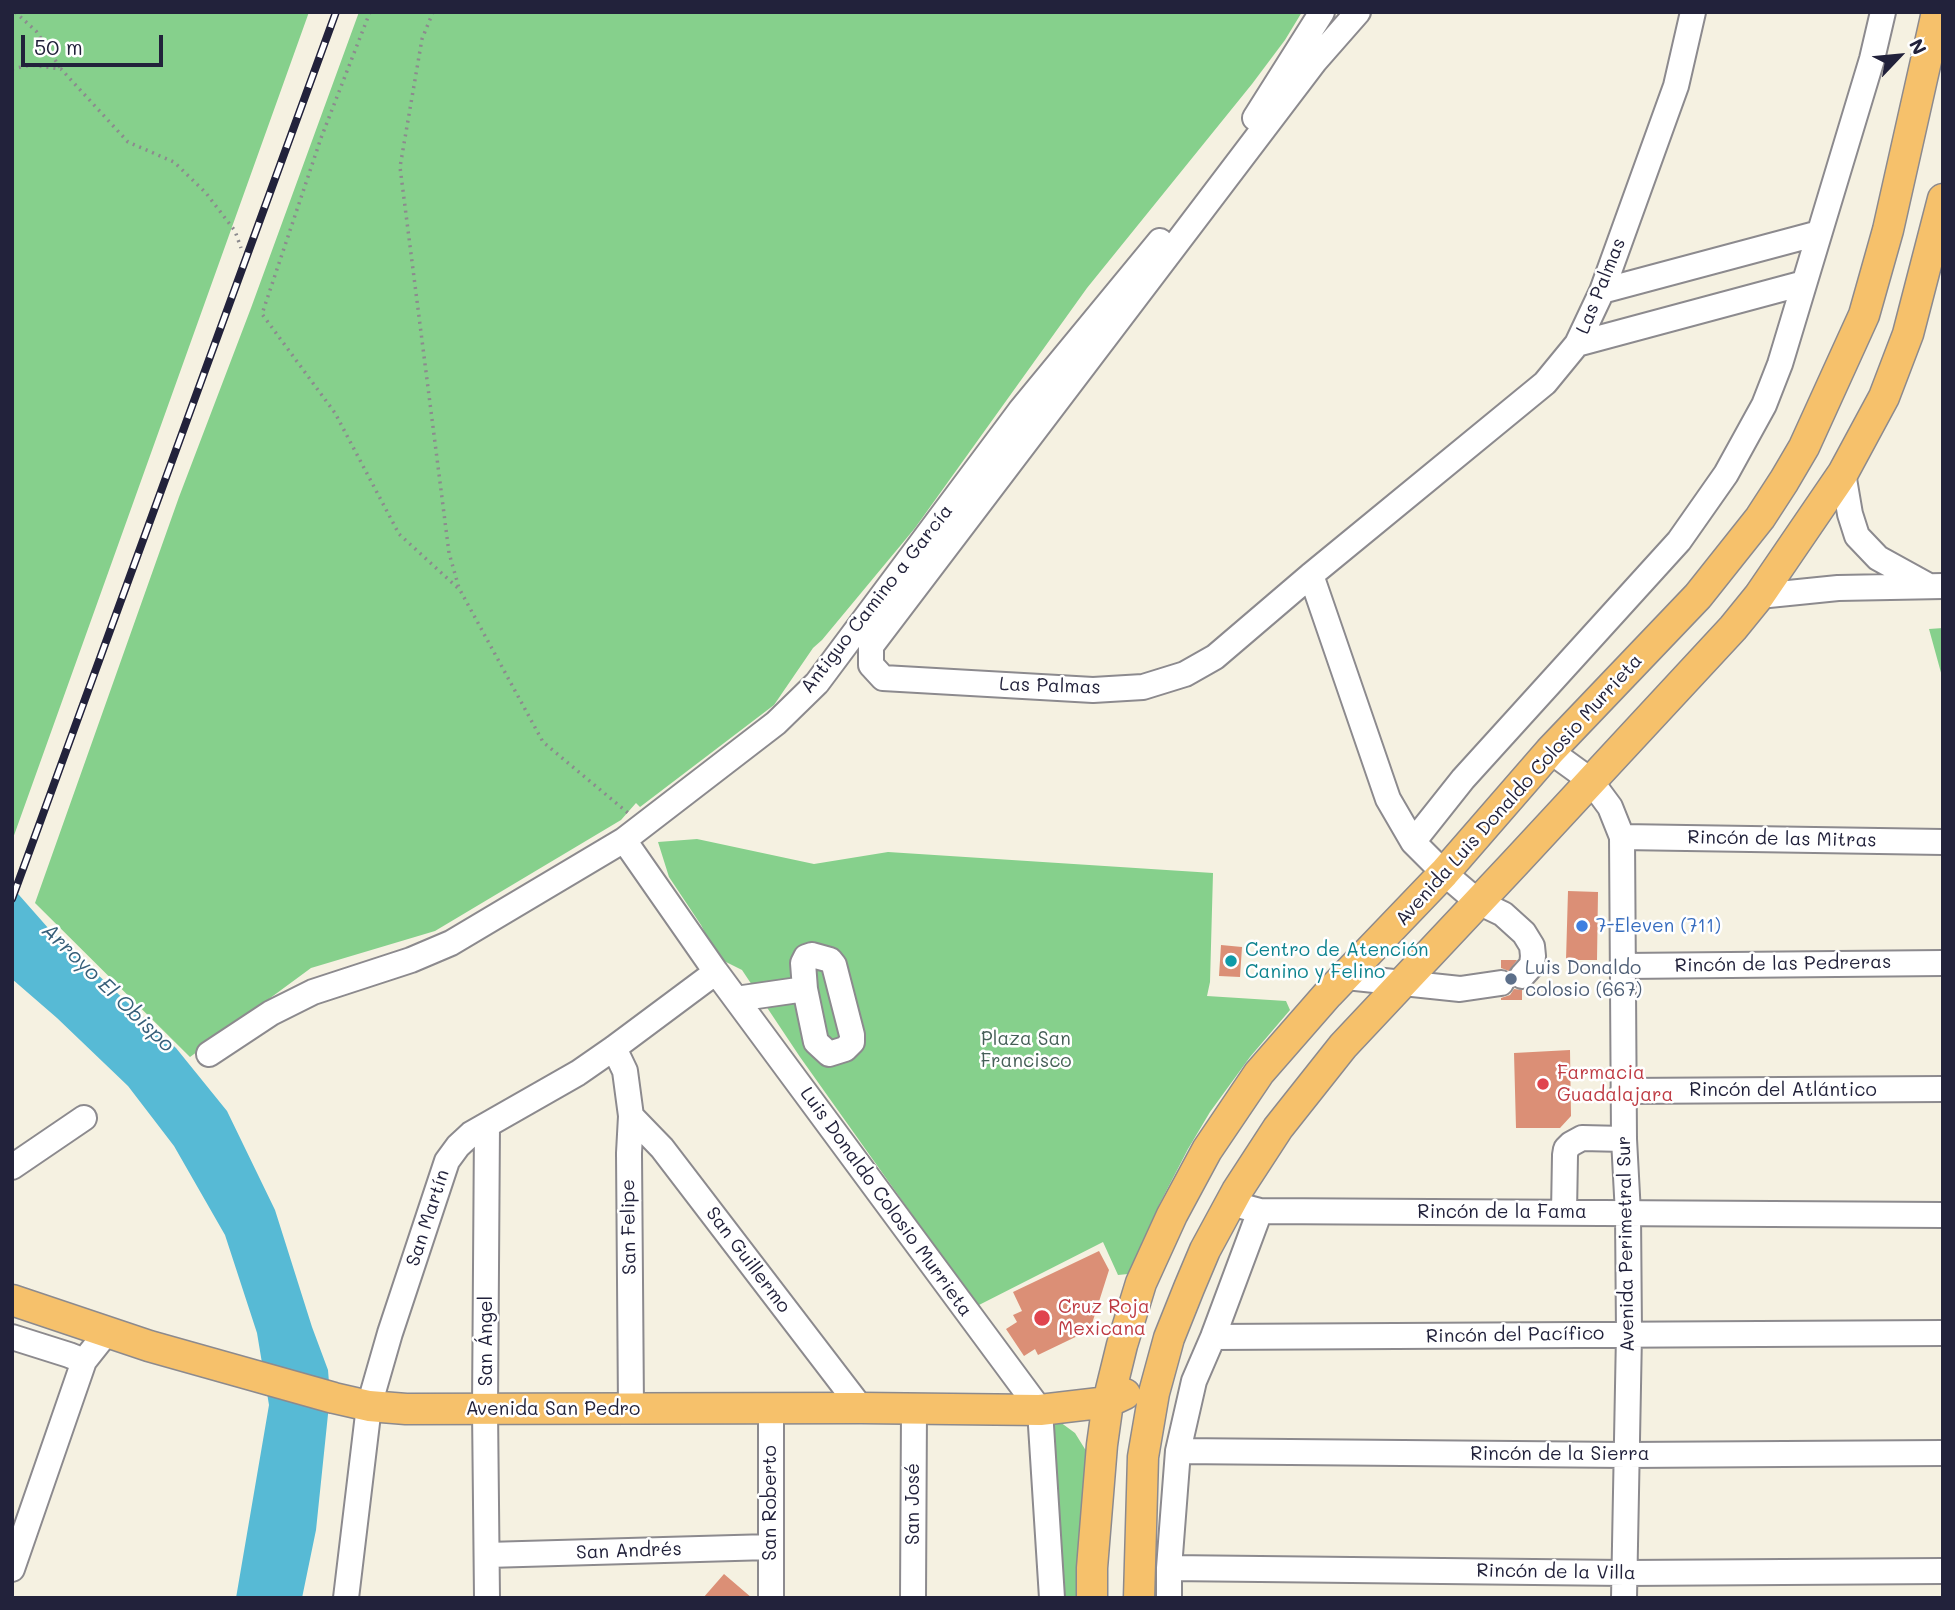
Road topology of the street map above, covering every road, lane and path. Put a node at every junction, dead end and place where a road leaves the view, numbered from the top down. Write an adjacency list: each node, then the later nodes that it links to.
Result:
1 (15, 12): 10 (path)
2 (370, 12): 22 (path)
3 (433, 12): 22 (path)
4 (1322, 12): 26 (street, Antiguo Camino a García)
5 (1358, 12): 20 (street, Las Palmas)
6 (1693, 12): 17 (street, Las Palmas)
7 (1883, 12): 13 (street)
8 (1937, 32): 11 (main road, Avenida Luis Donaldo Colosio Murrieta)
9 (12, 69): 10 (path)
10 (61, 69): 14 (path)
11 (1929, 111): 24 (main road, Avenida Luis Donaldo Colosio Murrieta)
12 (1943, 199): 15 (main road)
13 (1819, 233): 16 (street); 17 (street)
14 (241, 248)
15 (1934, 271): 19 (main road)
16 (1804, 282): 18 (street); 28 (street)
17 (1602, 291): 18 (street, Las Palmas)
18 (1577, 344): 20 (street, Las Palmas)
19 (1843, 473): 21 (street); 23 (main road)
20 (1311, 575): 28 (street)
21 (1935, 586): 23 (street)
22 (460, 590): 26 (path)
23 (1759, 596): 25 (main road)
24 (1550, 751): 25 (street, Avenida Perimetral Sur); 30 (main road, Avenida Luis Donaldo Colosio Murrieta)
25 (1590, 780): 27 (street, Avenida Perimetral Sur); 31 (main road)
26 (633, 833): 34 (street, Luis Donaldo Colosio Murrieta); 40 (street, Antiguo Camino a García)
27 (1622, 837): 29 (street, Rincón de las Mitras); 33 (street, Avenida Perimetral Sur)
28 (1413, 842): 30 (street)
29 (1943, 842)
30 (1444, 873): 31 (street); 35 (main road, Avenida Luis Donaldo Colosio Murrieta)
31 (1478, 902): 36 (main road); 36 (street)
32 (1943, 963): 33 (street, Rincón de las Pedreras)
33 (1623, 966): 42 (street, Avenida Perimetral Sur)
34 (716, 972): 38 (street, Luis Donaldo Colosio Murrieta); 39 (street, San Martín)
35 (1346, 977): 36 (street); 61 (main road, Avenida Luis Donaldo Colosio Murrieta)
36 (1402, 984): 48 (main road)
37 (805, 989): 38 (street)
38 (736, 999): 68 (street, Luis Donaldo Colosio Murrieta)
39 (614, 1048): 43 (street, San Felipe); 45 (street, San Martín)
40 (209, 1054)
41 (1943, 1089): 42 (street, Rincón del Atlántico)
42 (1623, 1091): 46 (street, Avenida Perimetral Sur)
43 (631, 1116): 63 (street, San Guillermo); 65 (street, San Felipe)
44 (85, 1118): 47 (street)
45 (487, 1125): 62 (street, San Martín); 64 (street, San Ángel)
46 (1623, 1139): 50 (street); 51 (street, Avenida Perimetral Sur)
47 (12, 1167)
48 (1230, 1203): 49 (street, Rincón de la Fama); 54 (main road)
49 (1260, 1211): 50 (street, Rincón de la Fama); 59 (street)
50 (1564, 1213): 51 (street, Rincón de la Fama)
51 (1628, 1214): 52 (street, Rincón de la Fama); 57 (street, Avenida Perimetral Sur)
52 (1943, 1215)
53 (12, 1300): 55 (main road, Avenida San Pedro)
54 (1175, 1322): 61 (main road); 84 (main road)
55 (107, 1332): 60 (street); 62 (main road, Avenida San Pedro)
56 (1943, 1333): 57 (street, Rincón del Pacífico)
57 (1629, 1334): 59 (street, Rincón del Pacífico); 71 (street, Avenida Perimetral Sur)
58 (12, 1337): 60 (street)
59 (1213, 1337): 69 (street)
60 (84, 1361): 74 (street)
61 (1108, 1402): 68 (main road, Avenida San Pedro); 83 (main road, Avenida Luis Donaldo Colosio Murrieta)
62 (369, 1406): 64 (main road, Avenida San Pedro); 78 (street, San Martín)
63 (861, 1408): 66 (main road, Avenida San Pedro); 67 (main road, Avenida San Pedro)
64 (485, 1409): 65 (main road, Avenida San Pedro); 73 (street, San Ángel)
65 (631, 1409): 66 (main road, Avenida San Pedro)
66 (771, 1409): 72 (street, San Roberto)
67 (914, 1409): 68 (main road, Avenida San Pedro); 81 (street, San José)
68 (1040, 1410): 82 (street)
69 (1178, 1451): 71 (street, Rincón de la Sierra); 75 (street)
70 (1943, 1453): 71 (street, Rincón de la Sierra)
71 (1627, 1455): 77 (street, Avenida Perimetral Sur)
72 (770, 1547): 73 (street, San Andrés); 80 (street, San Roberto)
73 (487, 1555): 79 (street, San Ángel)
74 (12, 1568)
75 (1169, 1568): 77 (street, Rincón de la Villa); 85 (street)
76 (1943, 1571): 77 (street, Rincón de la Villa)
77 (1625, 1573): 86 (street, Avenida Perimetral Sur)
78 (346, 1598)
79 (487, 1598)
80 (771, 1598)
81 (913, 1598)
82 (1052, 1598)
83 (1092, 1598)
84 (1139, 1598)
85 (1169, 1598)
86 (1624, 1598)

